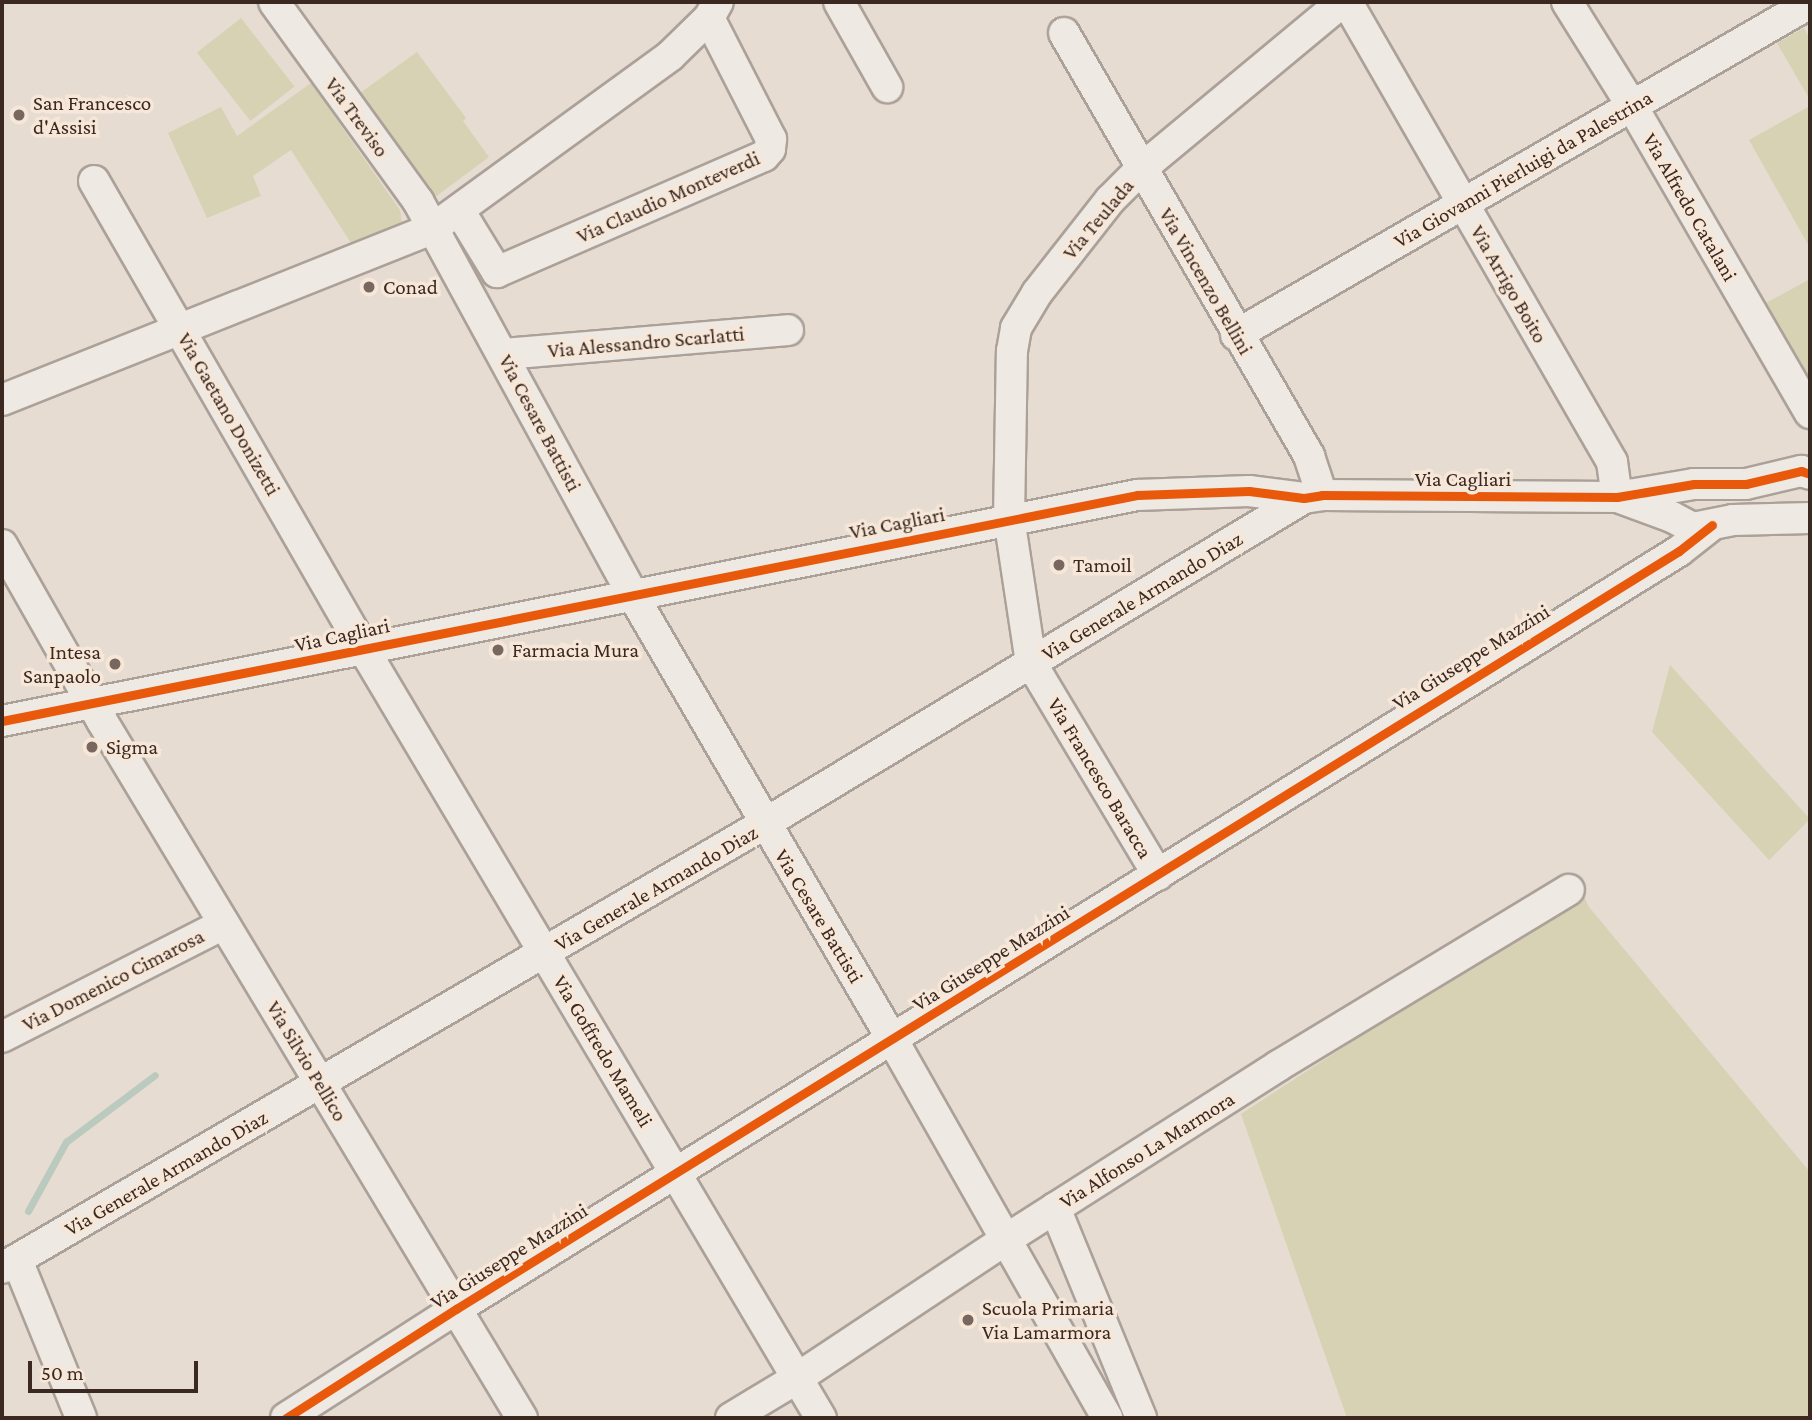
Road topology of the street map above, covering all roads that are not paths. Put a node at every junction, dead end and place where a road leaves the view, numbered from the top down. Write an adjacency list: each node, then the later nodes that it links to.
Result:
1 (839, 2): 10 (street)
2 (1342, 2): 12 (street, Via Teulada)
3 (1347, 2): 14 (street, Via Arrigo Boito)
4 (1567, 2): 11 (street, Via Alfredo Catalani)
5 (279, 3): 16 (street, Via Treviso)
6 (1810, 3): 8 (street, Via Giovanni Pierluigi da Palestrina)
7 (714, 10): 15 (street, Via Claudio Monteverdi); 15 (street, Via Claudio Monteverdi)
8 (1773, 12): 11 (street, Via Giovanni Pierluigi da Palestrina)
9 (1064, 33): 12 (street, Via Vincenzo Bellini)
10 (887, 87)
11 (1632, 106): 14 (street, Via Giovanni Pierluigi da Palestrina); 22 (street, Via Alfredo Catalani)
12 (1141, 169): 19 (street, Via Vincenzo Bellini); 30 (street, Via Teulada)
13 (94, 181): 17 (street, Via Gaetano Donizetti)
14 (1463, 204): 19 (street, Via Giovanni Pierluigi da Palestrina); 26 (street, Via Arrigo Boito)
15 (459, 210): 16 (street, Via Claudio Monteverdi)
16 (432, 229): 17 (street, Via Claudio Monteverdi); 20 (street, Via Cesare Battisti)
17 (180, 330): 21 (street, Via Claudio Monteverdi); 36 (street, Via Gaetano Donizetti)
18 (788, 330): 20 (street, Via Alessandro Scarlatti)
19 (1236, 335): 25 (street, Via Vincenzo Bellini)
20 (504, 354): 35 (street, Via Cesare Battisti)
21 (2, 400)
22 (1810, 413)
23 (1810, 474): 27 (street, Via Cagliari)
24 (1810, 484): 28 (street)
25 (1313, 497): 26 (street, Via Cagliari); 30 (street, Via Cagliari); 37 (street, Via Generale Armando Diaz)
26 (1616, 497): 27 (street, Via Cagliari)
27 (1675, 502): 32 (street, Via Cagliari)
28 (1810, 502)
29 (1810, 517): 31 (street, Via Cagliari)
30 (1009, 518): 35 (street, Via Cagliari); 37 (street, Via Francesco Baracca)
31 (1766, 520): 32 (street, Via Cagliari); 33 (street)
32 (1712, 525): 41 (street, Via Giuseppe Mazzini)
33 (1810, 533)
34 (2, 545): 38 (street, Via Silvio Pellico)
35 (632, 594): 36 (street, Via Cagliari); 40 (street, Via Cesare Battisti)
36 (363, 648): 38 (street, Via Cagliari); 44 (street, Via Goffredo Mameli)
37 (1031, 663): 40 (street, Via Generale Armando Diaz); 41 (street, Via Francesco Baracca)
38 (91, 704): 39 (street, Via Cagliari); 43 (street, Via Silvio Pellico)
39 (2, 721)
40 (764, 824): 44 (street, Via Generale Armando Diaz); 46 (street, Via Cesare Battisti)
41 (1158, 875): 46 (street, Via Giuseppe Mazzini)
42 (1569, 890): 49 (street, Via Alfonso La Marmora)
43 (224, 924): 45 (street, Via Domenico Cimarosa); 47 (street, Via Silvio Pellico)
44 (544, 954): 47 (street, Via Generale Armando Diaz); 48 (street, Via Goffredo Mameli)
45 (2, 1037)
46 (892, 1039): 48 (street, Via Giuseppe Mazzini); 50 (street, Via Cesare Battisti)
47 (321, 1084): 51 (street, Via Generale Armando Diaz); 52 (street, Via Silvio Pellico)
48 (676, 1173): 52 (street, Via Giuseppe Mazzini); 53 (street, Via Goffredo Mameli)
49 (1055, 1208): 50 (street, Via Alfonso La Marmora); 60 (street)
50 (1005, 1240): 53 (street, Via Alfonso La Marmora); 59 (street, Via Cesare Battisti)
51 (9, 1264): 54 (street)
52 (456, 1309): 55 (street, Via Giuseppe Mazzini); 56 (street, Via Silvio Pellico)
53 (796, 1379): 57 (street, Via Alfonso La Marmora); 58 (street, Via Goffredo Mameli)
54 (81, 1418)
55 (286, 1418)
56 (522, 1418)
57 (731, 1418)
58 (821, 1418)
59 (1107, 1418)
60 (1141, 1418)

